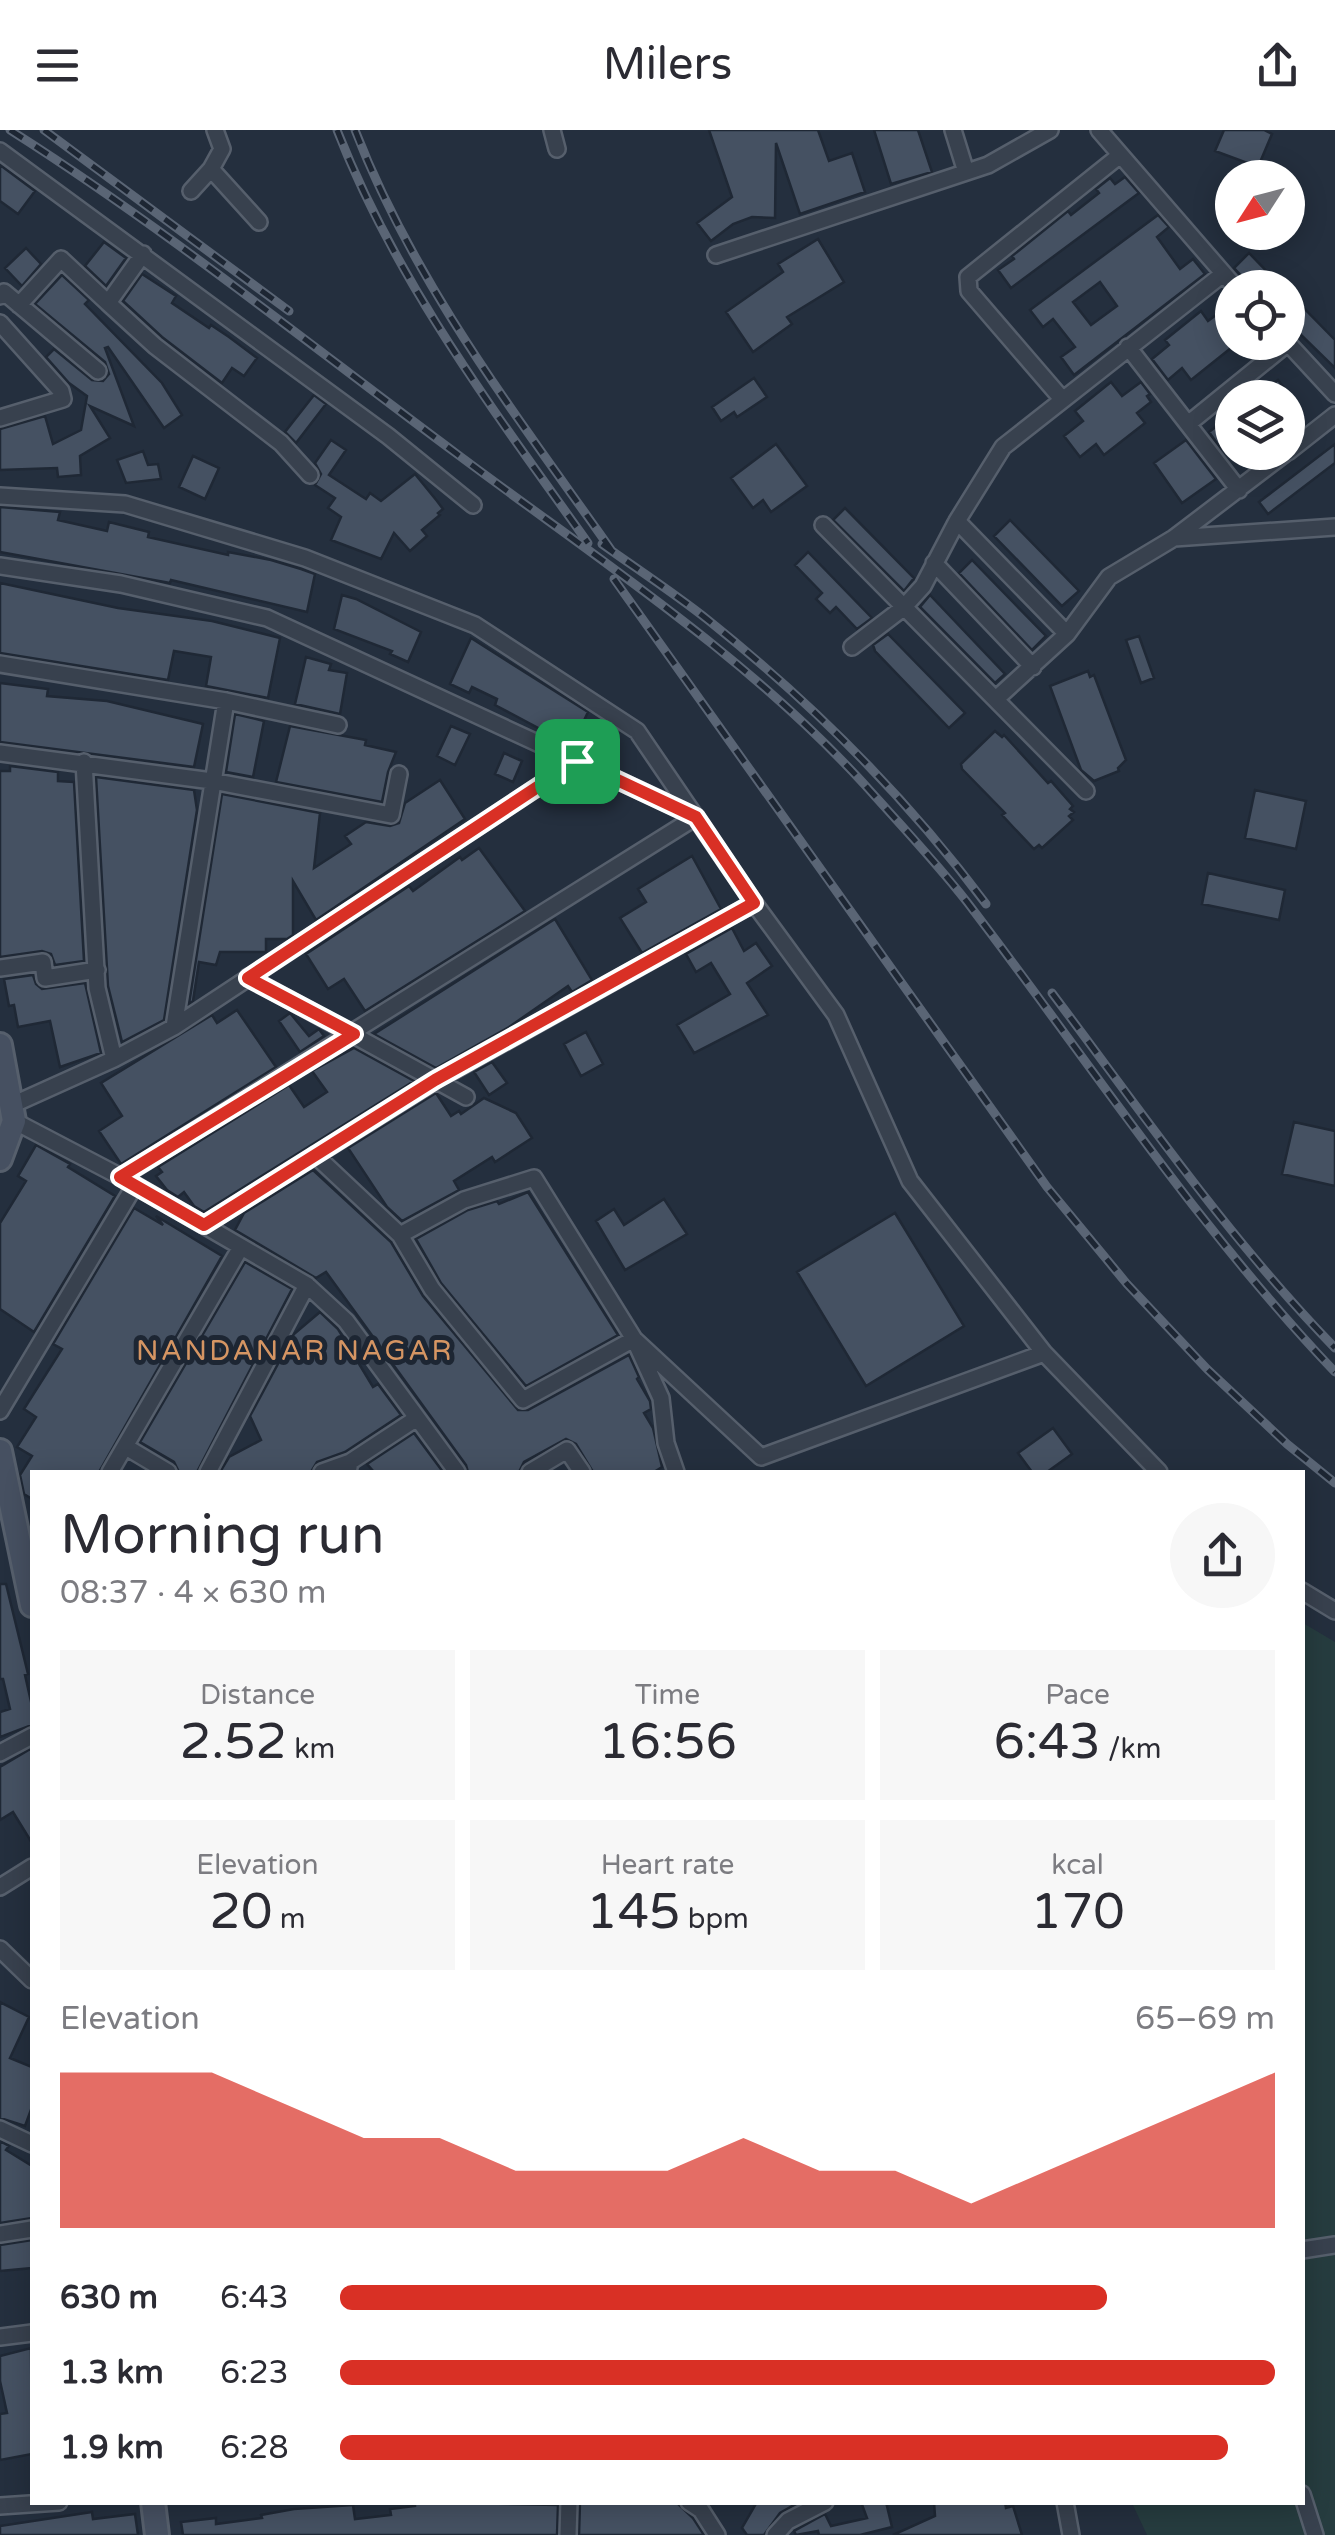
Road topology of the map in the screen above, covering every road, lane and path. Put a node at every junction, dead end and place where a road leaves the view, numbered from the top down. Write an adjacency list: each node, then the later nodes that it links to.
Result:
1 (216, 130): 9 (street)
2 (552, 130): 6 (street)
3 (953, 130): 10 (street)
4 (1050, 130): 10 (street)
5 (1099, 130): 8 (street)
6 (557, 149)
7 (0, 151): 13 (street)
8 (1119, 156): 15 (street); 26 (street)
9 (210, 169): 11 (street); 12 (street)
10 (966, 172): 14 (street)
11 (191, 191)
12 (258, 222)
13 (143, 254): 18 (street); 35 (street)
14 (716, 255)
15 (1219, 270)
16 (1215, 280): 21 (street)
17 (0, 296): 19 (street)
18 (108, 303): 19 (street); 32 (street)
19 (18, 305): 24 (street)
20 (0, 323): 28 (street)
21 (1128, 347): 26 (street); 29 (street)
22 (1267, 360): 29 (street)
23 (1304, 360): 25 (street)
24 (98, 372)
25 (1335, 394)
26 (1062, 398): 36 (street)
27 (1335, 414): 30 (street)
28 (0, 418)
29 (1188, 424): 33 (street)
30 (1305, 438)
31 (1264, 470): 33 (street)
32 (310, 475)
33 (1239, 490): 39 (street)
34 (0, 496): 56 (street)
35 (473, 505)
36 (957, 521): 40 (street); 43 (street)
37 (823, 525): 42 (street)
38 (1335, 527): 39 (street)
39 (1174, 538): 43 (street)
40 (934, 563): 42 (street); 46 (street)
41 (0, 566): 51 (street)
42 (903, 608): 44 (street); 47 (street)
43 (1067, 634): 46 (street)
44 (852, 647)
45 (0, 664): 48 (street)
46 (1033, 666): 47 (street)
47 (996, 699): 55 (street)
48 (226, 701): 49 (street); 54 (street)
49 (338, 725)
50 (0, 753): 52 (street)
51 (577, 761): 56 (street); 60 (street)
52 (84, 762): 54 (street); 59 (street)
53 (400, 774): 54 (street)
54 (212, 781): 61 (street)
55 (1086, 791)
56 (696, 817): 57 (street); 62 (street)
57 (754, 903): 65 (street); 76 (street)
58 (0, 968): 59 (street)
59 (96, 970): 64 (street)
60 (248, 978): 61 (street); 62 (street)
61 (174, 1027): 64 (street)
62 (354, 1034): 65 (street); 70 (street)
63 (0, 1045): 67 (street)
64 (114, 1059): 67 (street)
65 (435, 1080): 66 (street); 68 (street)
66 (466, 1097)
67 (13, 1113): 69 (street); 70 (street)
68 (315, 1155): 71 (street); 72 (street)
69 (0, 1159)
70 (128, 1181): 71 (street); 77 (street)
71 (204, 1225): 73 (street)
72 (400, 1235): 75 (street); 75 (street)
73 (241, 1247): 74 (street); 79 (street)
74 (308, 1286): 78 (street); 84 (street)
75 (634, 1339): 76 (street); 88 (street)
76 (1044, 1353): 89 (street)
77 (0, 1411)
78 (416, 1418): 81 (street); 85 (street)
79 (126, 1447): 82 (street); 83 (street)
80 (0, 1456): 90 (street)
81 (349, 1467)
82 (111, 1470)
83 (165, 1470)
84 (209, 1470)
85 (455, 1470)
86 (533, 1470): 87 (street)
87 (581, 1470)
88 (675, 1470)
89 (1157, 1470)
90 (30, 1593)
91 (1305, 1593): 92 (street)
92 (1335, 1611)
93 (30, 1737): 94 (street)
94 (0, 1753)
95 (30, 1868): 96 (street)
96 (0, 1887)
97 (0, 1949): 98 (street)
98 (30, 1978)
99 (0, 2130): 100 (street)
100 (30, 2143)
101 (30, 2229): 102 (street)
102 (0, 2234)
103 (1334, 2244): 104 (street)
104 (1305, 2249)
105 (30, 2333): 106 (street)
106 (0, 2337)
107 (1305, 2503): 122 (street)
108 (30, 2504): 115 (street)
109 (153, 2505): 117 (street)
110 (569, 2505): 118 (street)
111 (693, 2505): 119 (street)
112 (784, 2505): 116 (street)
113 (819, 2505): 116 (street)
114 (1066, 2505): 121 (street)
115 (0, 2506)
116 (788, 2521): 120 (street)
117 (157, 2535)
118 (568, 2535)
119 (717, 2535)
120 (774, 2535)
121 (1071, 2535)
122 (1316, 2535)

